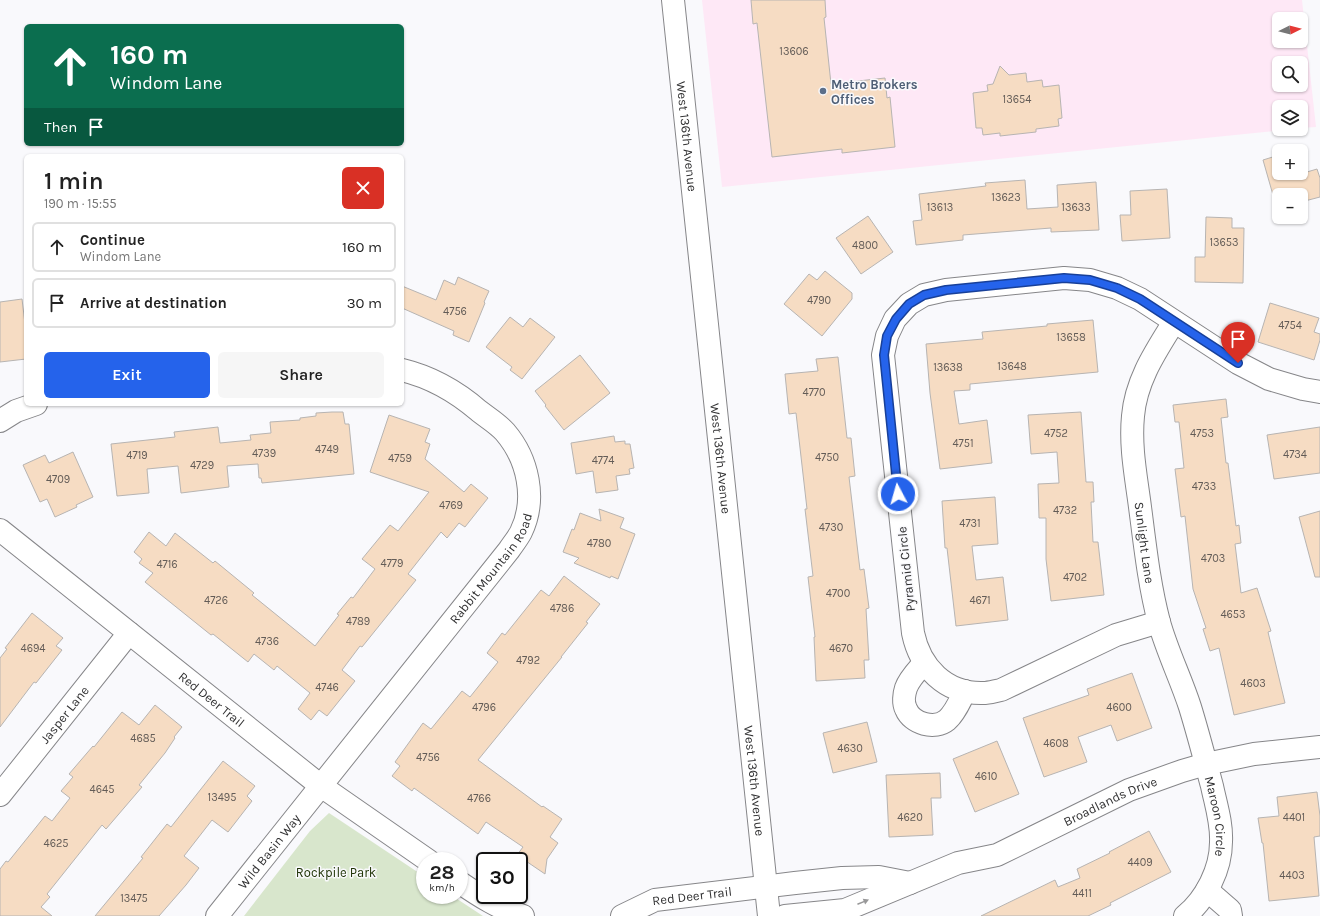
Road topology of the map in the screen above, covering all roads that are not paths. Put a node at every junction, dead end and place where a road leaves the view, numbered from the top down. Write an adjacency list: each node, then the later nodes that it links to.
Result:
1 (673, 0): 18 (street, West 136th Avenue)
2 (1174, 322): 4 (street, Pyramid Circle); 8 (street, Sunlight Lane); 10 (street, Pyramid Circle)
3 (404, 370): 14 (street, Rabbit Mountain Road)
4 (1320, 392)
5 (30, 406): 6 (street)
6 (0, 421)
7 (0, 530): 9 (street, Red Deer Trail)
8 (1159, 622): 11 (street, Pyramid Circle); 13 (street, Sunlight Lane)
9 (129, 633): 14 (street, Red Deer Trail); 15 (street, Jasper Lane)
10 (924, 663): 11 (street, Pyramid Circle); 11 (street)
11 (965, 691)
12 (1320, 748): 13 (street, Broadlands Drive)
13 (1206, 764): 17 (street, Broadlands Drive); 20 (street, Maroon Circle)
14 (321, 786): 16 (street, Red Deer Trail); 22 (street, Wild Basin Way)
15 (0, 795)
16 (416, 852)
17 (910, 883): 18 (street); 25 (street, Broadlands Drive, one-way to 17)
18 (766, 887): 23 (street, Red Deer Trail); 24 (street, West 136th Avenue)
19 (468, 888): 21 (street)
20 (1207, 890): 26 (street, Maroon Circle); 27 (street)
21 (512, 914)
22 (217, 916)
23 (622, 916)
24 (769, 916)
25 (785, 916)
26 (1185, 916)
27 (1231, 916)

